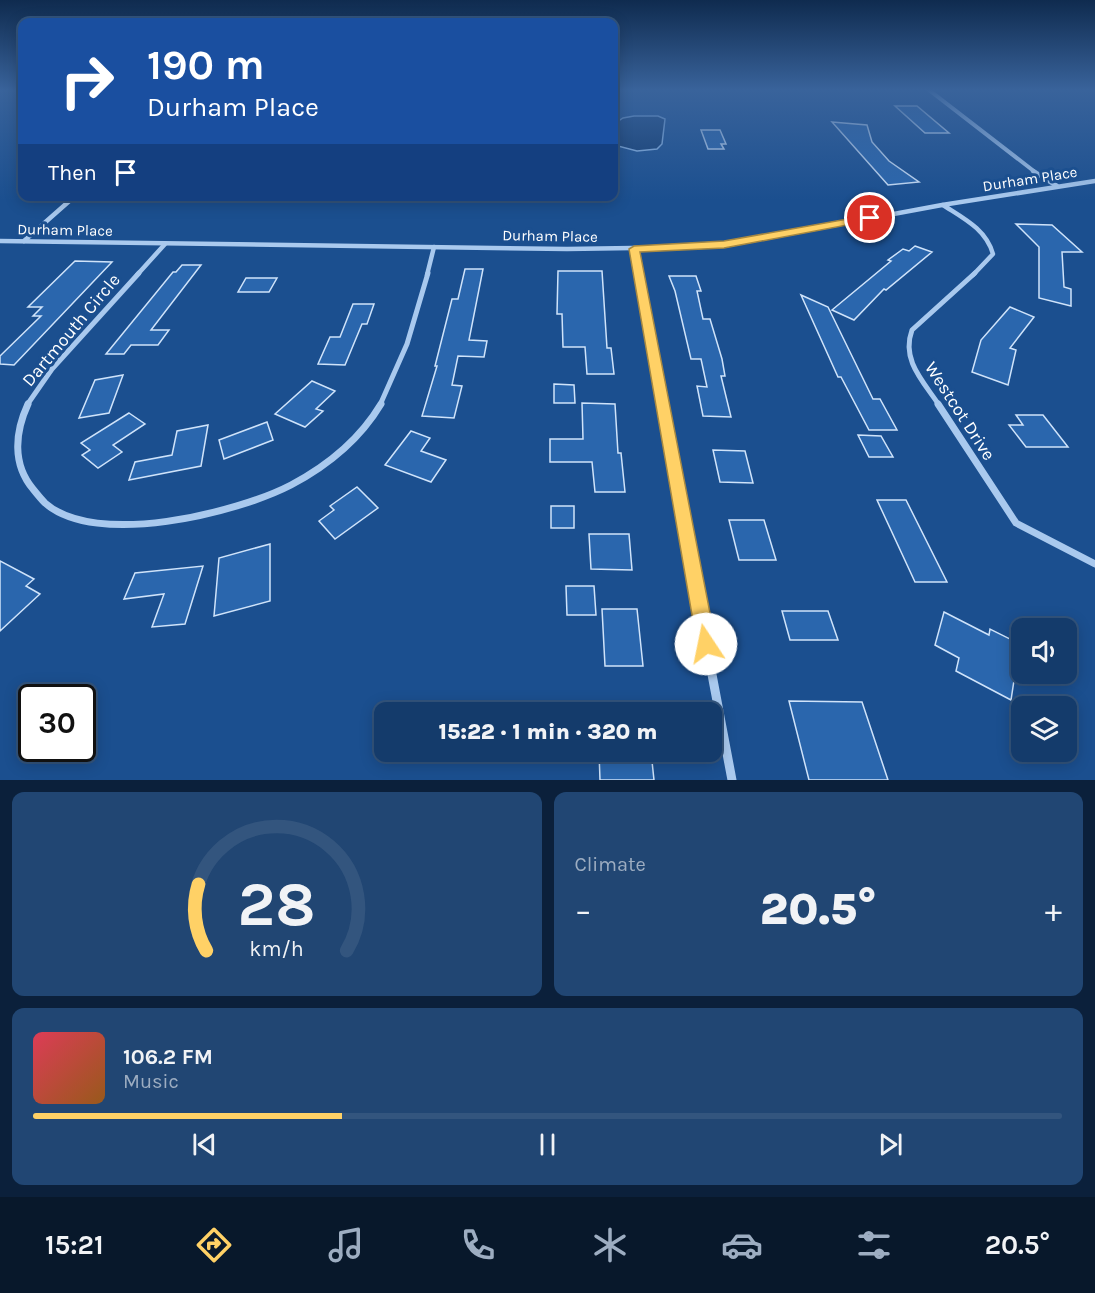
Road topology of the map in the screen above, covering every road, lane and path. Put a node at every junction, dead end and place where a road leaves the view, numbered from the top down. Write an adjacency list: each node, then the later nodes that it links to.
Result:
1 (976, 126): 3 (street)
2 (1095, 181): 3 (street, Durham Place)
3 (1057, 186): 5 (street, Durham Place)
4 (69, 201): 7 (street)
5 (942, 205): 10 (street, Durham Place); 11 (street, Westcot Drive)
6 (0, 241): 7 (street, Durham Place)
7 (24, 241): 8 (street, Durham Place)
8 (165, 244): 9 (street, Durham Place); 9 (street, Dartmouth Circle)
9 (434, 247): 10 (street, Durham Place)
10 (634, 249): 12 (street)
11 (1095, 564)
12 (732, 780)

